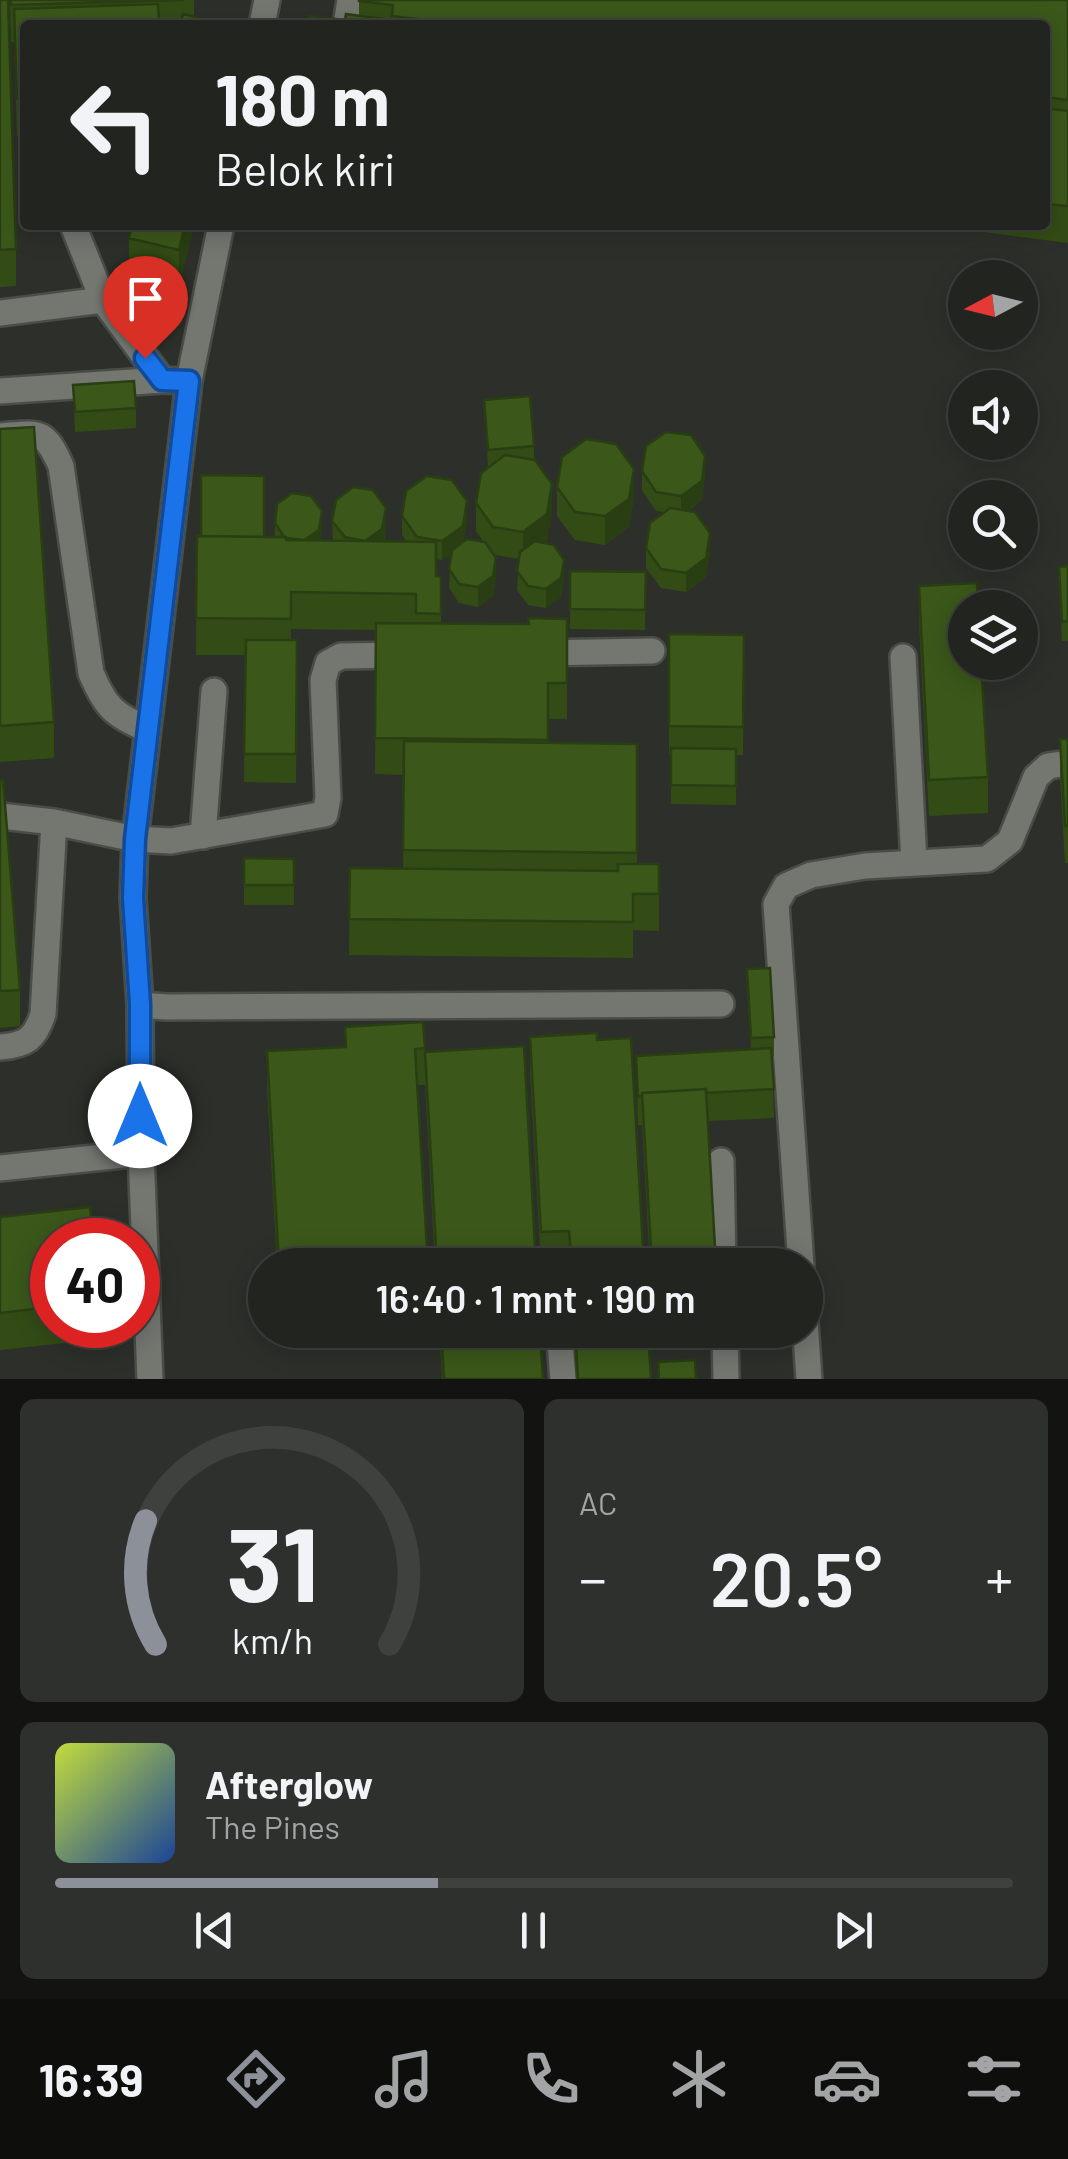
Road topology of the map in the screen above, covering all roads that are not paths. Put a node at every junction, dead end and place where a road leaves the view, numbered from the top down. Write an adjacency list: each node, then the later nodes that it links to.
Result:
1 (75, 230): 3 (street)
2 (220, 230): 6 (street)
3 (103, 300): 4 (street); 5 (street)
4 (0, 313)
5 (162, 380): 6 (street); 7 (street)
6 (189, 381): 14 (street)
7 (0, 391)
8 (0, 436): 14 (street)
9 (652, 651): 10 (street)
10 (516, 653)
11 (438, 654): 18 (street)
12 (904, 657): 20 (street)
13 (214, 692): 18 (street)
14 (147, 729): 19 (street)
15 (1068, 763): 20 (street)
16 (0, 816): 17 (street)
17 (54, 822): 19 (street); 23 (street)
18 (202, 836): 19 (street)
19 (135, 839): 21 (street)
20 (914, 862): 28 (street)
21 (140, 1004): 22 (street); 24 (street)
22 (721, 1004)
23 (0, 1046)
24 (140, 1153): 26 (street); 32 (street)
25 (721, 1160): 27 (street)
26 (0, 1168)
27 (723, 1248)
28 (800, 1248)
29 (561, 1348): 33 (street)
30 (725, 1348): 34 (street)
31 (807, 1348): 35 (street)
32 (150, 1379)
33 (564, 1379)
34 (726, 1379)
35 (809, 1379)

